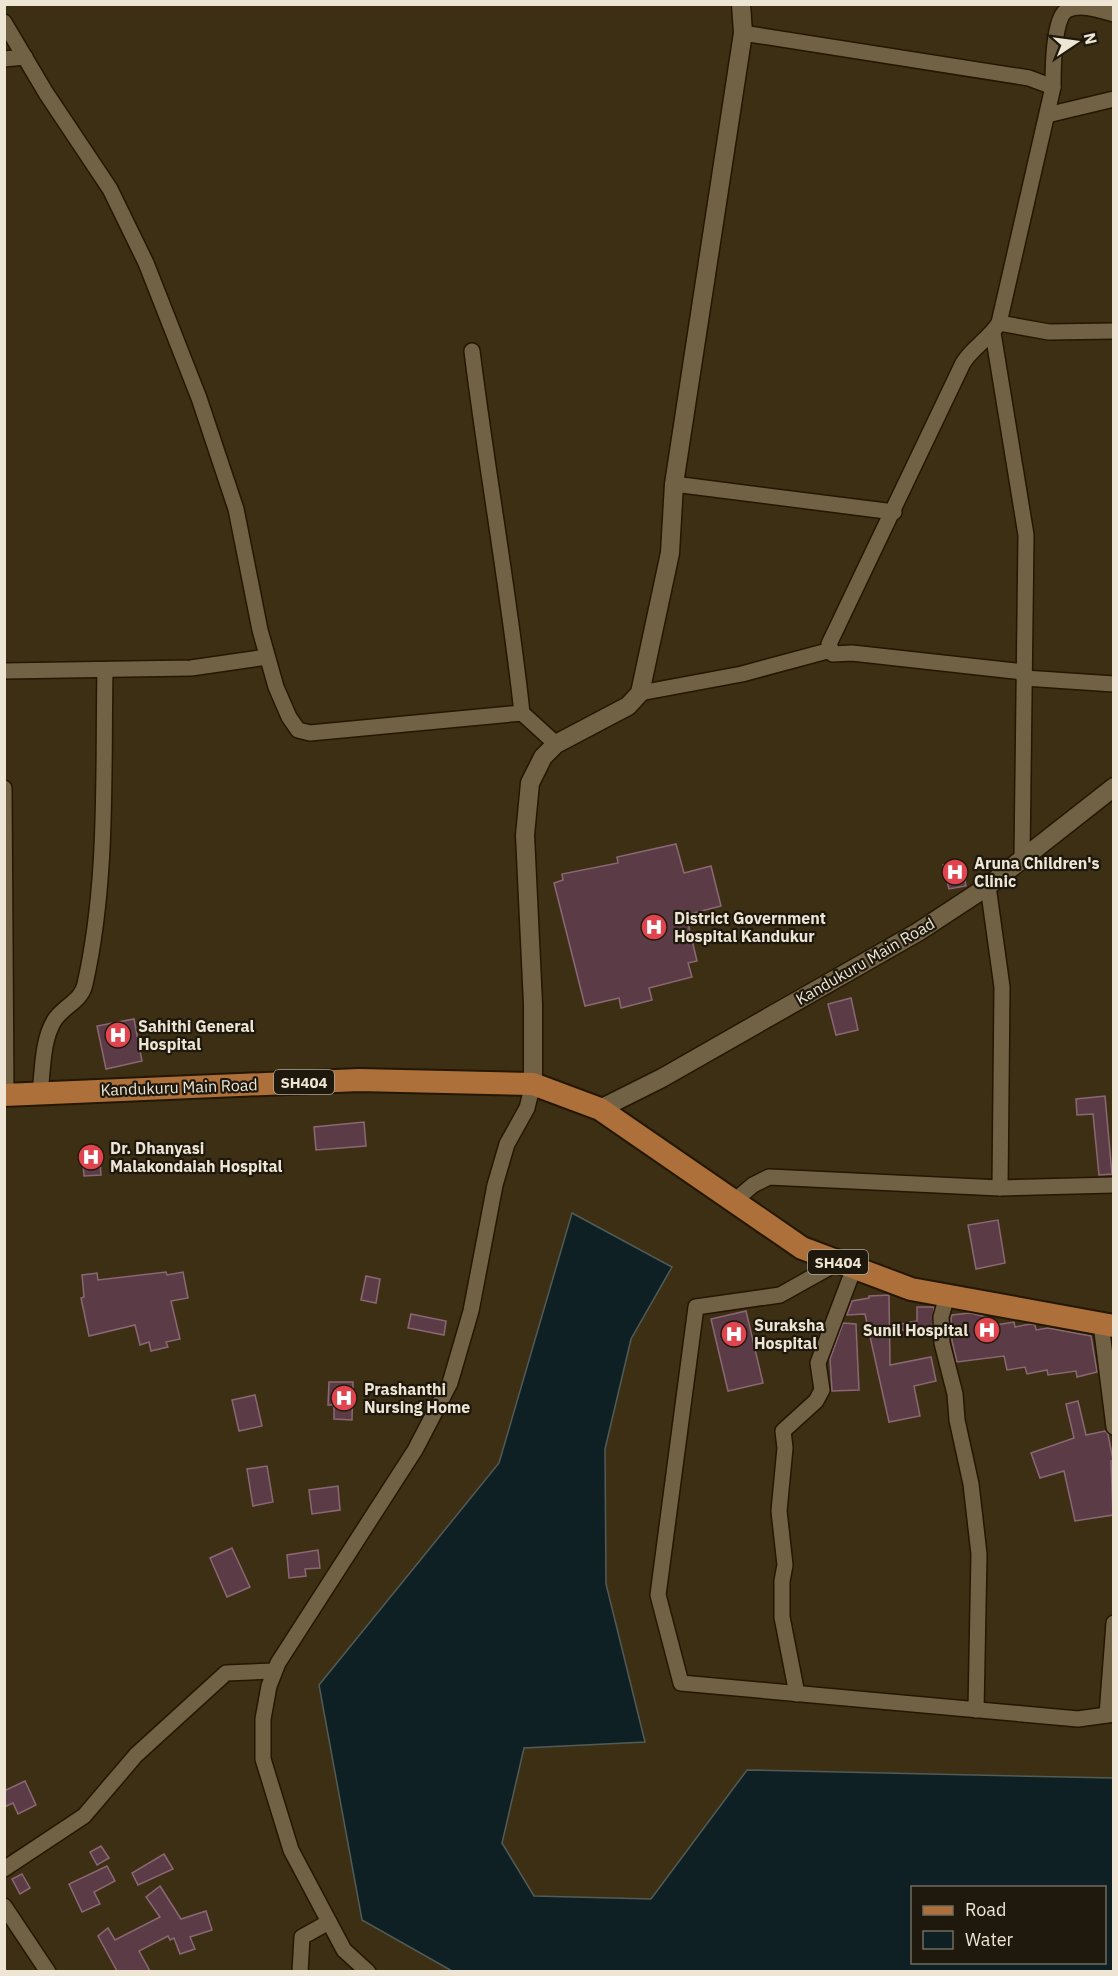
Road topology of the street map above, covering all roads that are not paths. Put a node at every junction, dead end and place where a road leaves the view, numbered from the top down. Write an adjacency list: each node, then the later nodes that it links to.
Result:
1 (741, 4): 5 (street)
2 (1072, 6): 3 (street); 8 (street)
3 (1113, 14)
4 (4, 22): 6 (street)
5 (743, 33): 8 (street); 14 (street)
6 (25, 57): 7 (street); 17 (street)
7 (4, 59)
8 (1053, 87): 10 (street)
9 (1113, 99): 10 (street)
10 (1047, 115): 11 (street)
11 (996, 328): 12 (street); 15 (street); 20 (street)
12 (1113, 331)
13 (472, 351): 23 (street)
14 (674, 484): 15 (street); 22 (street)
15 (894, 512): 16 (street)
16 (831, 650): 20 (street); 22 (street)
17 (267, 657): 18 (street); 23 (street)
18 (105, 670): 19 (street); 30 (street)
19 (4, 671)
20 (1024, 675): 21 (street); 27 (street)
21 (1113, 684)
22 (640, 693): 24 (street)
23 (522, 713): 24 (street)
24 (556, 744): 29 (street)
25 (1113, 787): 27 (street, Kandukuru Main Road)
26 (4, 788): 31 (street)
27 (1022, 858): 28 (street, Kandukuru Main Road)
28 (988, 886): 32 (street, Kandukuru Main Road); 34 (street)
29 (533, 1084): 30 (main road, Kandukuru Main Road / SH404); 32 (main road, Kandukuru Main Road / SH404); 41 (street)
30 (40, 1092): 31 (main road, Kandukuru Main Road / SH404)
31 (5, 1095)
32 (600, 1109): 35 (main road, Kandukuru Main Road / SH404)
33 (1113, 1185): 34 (street)
34 (1000, 1188): 35 (street)
35 (733, 1202): 36 (main road, Kandukuru Main Road / SH404)
36 (847, 1265): 37 (main road, Kandukuru Main Road / SH404); 42 (street); 42 (street)
37 (947, 1296): 38 (main road, Kandukuru Main Road / SH404); 43 (street)
38 (1107, 1325): 39 (street)
39 (1113, 1427)
40 (1113, 1623): 44 (street)
41 (274, 1671): 45 (street); 47 (street)
42 (797, 1694): 43 (street)
43 (976, 1710): 44 (street)
44 (1110, 1715)
45 (4, 1869)
46 (4, 1906): 48 (street)
47 (329, 1922): 49 (street); 50 (street)
48 (48, 1971)
49 (300, 1971)
50 (368, 1971)

